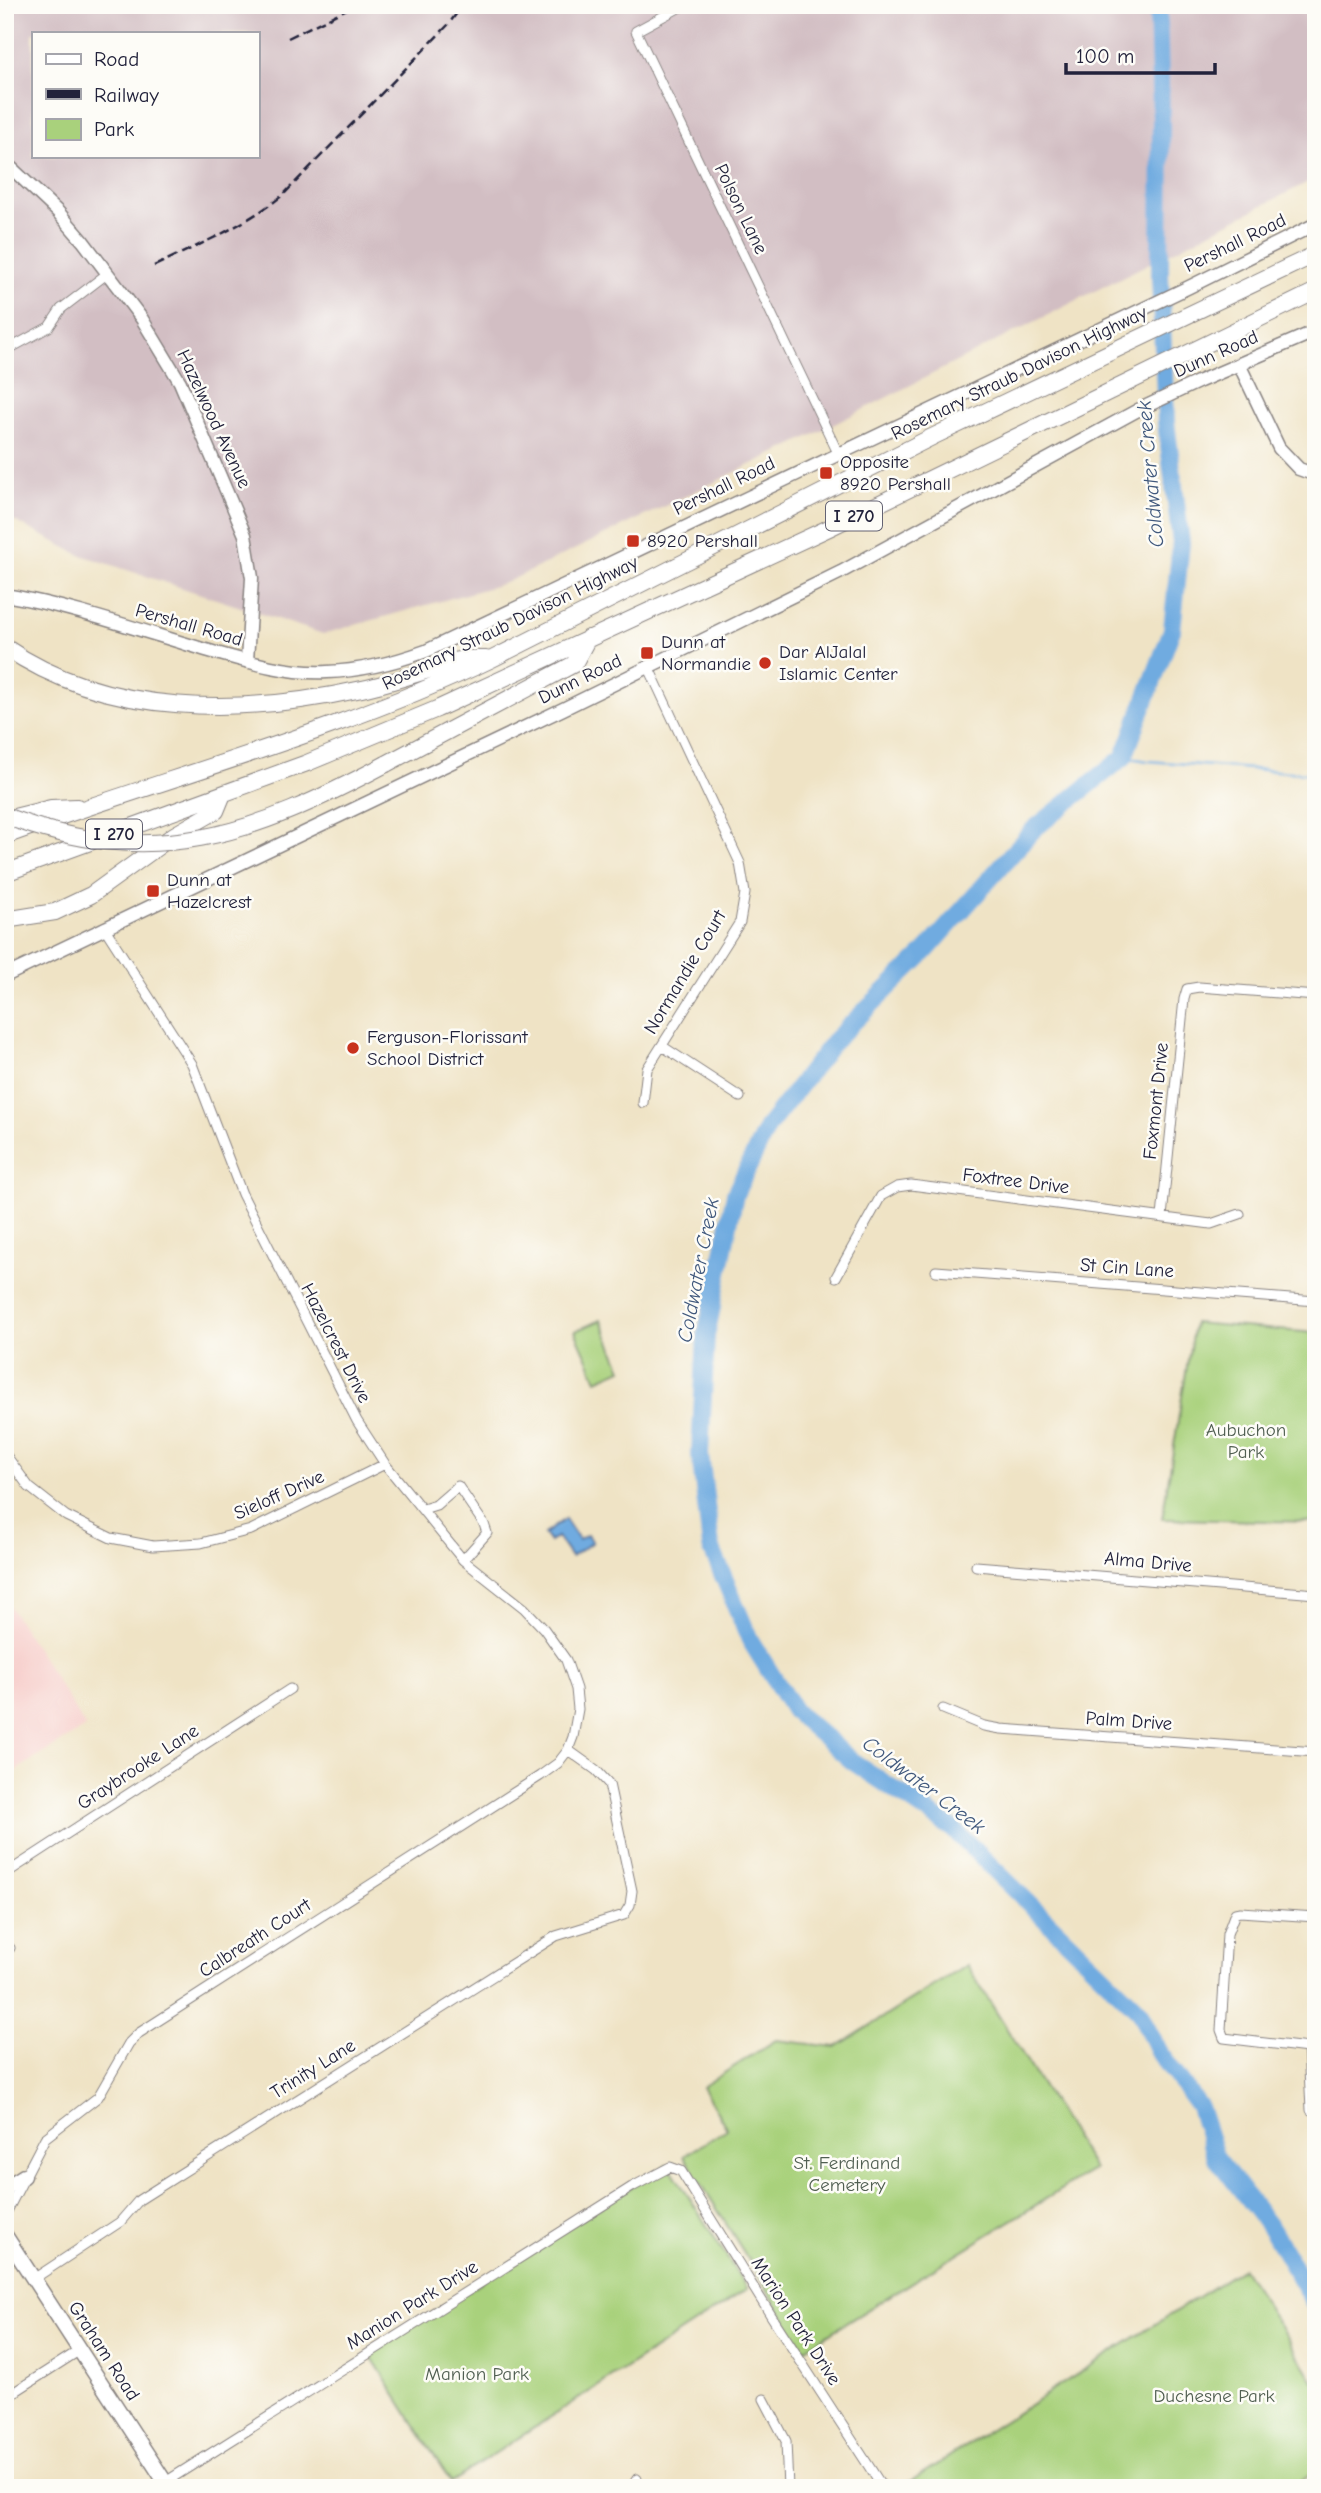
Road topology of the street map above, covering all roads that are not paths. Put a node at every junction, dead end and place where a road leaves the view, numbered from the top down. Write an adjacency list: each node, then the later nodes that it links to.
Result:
1 (684, 5): 10 (street, Polson Lane)
2 (9, 170): 5 (street, Hazelwood Avenue)
3 (1316, 224): 10 (street, Pershall Road)
4 (1316, 254): 15 (highway, Rosemary Straub Davison Highway / I 270)
5 (108, 273): 8 (street); 16 (street, Hazelwood Avenue)
6 (1316, 291): 13 (highway, I 270)
7 (1316, 331): 9 (street, Dunn Road)
8 (5, 351)
9 (1239, 364): 11 (street); 17 (street, Dunn Road)
10 (838, 453): 16 (street, Pershall Road)
11 (1316, 475)
12 (5, 595): 16 (street, Pershall Road)
13 (588, 638): 18 (highway, I 270); 20 (highway, bridge)
14 (5, 647): 15 (highway)
15 (492, 659): 19 (highway, Rosemary Straub Davison Highway / I 270)
16 (247, 662)
17 (648, 666): 24 (street, Dunn Road); 27 (street, Normandie Court)
18 (223, 794): 22 (highway, I 270); 23 (highway)
19 (97, 806): 20 (highway); 21 (highway, Rosemary Straub Davison Highway / I 270)
20 (5, 818)
21 (5, 836)
22 (5, 873)
23 (5, 920)
24 (104, 927): 25 (street, Dunn Road); 36 (street, Hazelcrest Drive)
25 (5, 976)
26 (1316, 996): 31 (street, Foxmont Drive)
27 (662, 1046): 28 (street); 29 (street, Normandie Court)
28 (740, 1097)
29 (643, 1104)
30 (1240, 1214): 31 (street, Foxtree Drive)
31 (1162, 1217): 33 (street, Foxtree Drive)
32 (936, 1271): 34 (street, St Cin Lane)
33 (836, 1277)
34 (1316, 1300)
35 (5, 1454): 36 (street, Sieloff Drive)
36 (385, 1464): 37 (street, Hazelcrest Drive)
37 (423, 1509): 38 (street, Hazelcrest Drive); 38 (street)
38 (463, 1560): 43 (street, Hazelcrest Drive)
39 (976, 1566): 40 (street, Alma Drive)
40 (1316, 1594)
41 (290, 1689): 46 (street, Graybrooke Lane)
42 (943, 1709): 45 (street, Palm Drive)
43 (573, 1737): 44 (street, Calbreath Court)
44 (568, 1750): 52 (street, Calbreath Court); 56 (street, Trinity Lane)
45 (1316, 1752)
46 (5, 1874)
47 (1316, 1917): 49 (street)
48 (1316, 2038): 49 (street)
49 (1308, 2048): 50 (street)
50 (1316, 2110)
51 (681, 2171): 60 (street, Manion Park Drive); 62 (street, Marion Park Drive)
52 (24, 2176): 53 (main road); 54 (street, Calbreath Court)
53 (5, 2188)
54 (5, 2215)
55 (5, 2235): 56 (main road, Graham Road)
56 (35, 2278): 57 (main road, Graham Road)
57 (80, 2350): 58 (street); 60 (main road, Graham Road)
58 (5, 2398)
59 (764, 2399): 61 (street)
60 (163, 2486)
61 (788, 2488)
62 (883, 2488)

